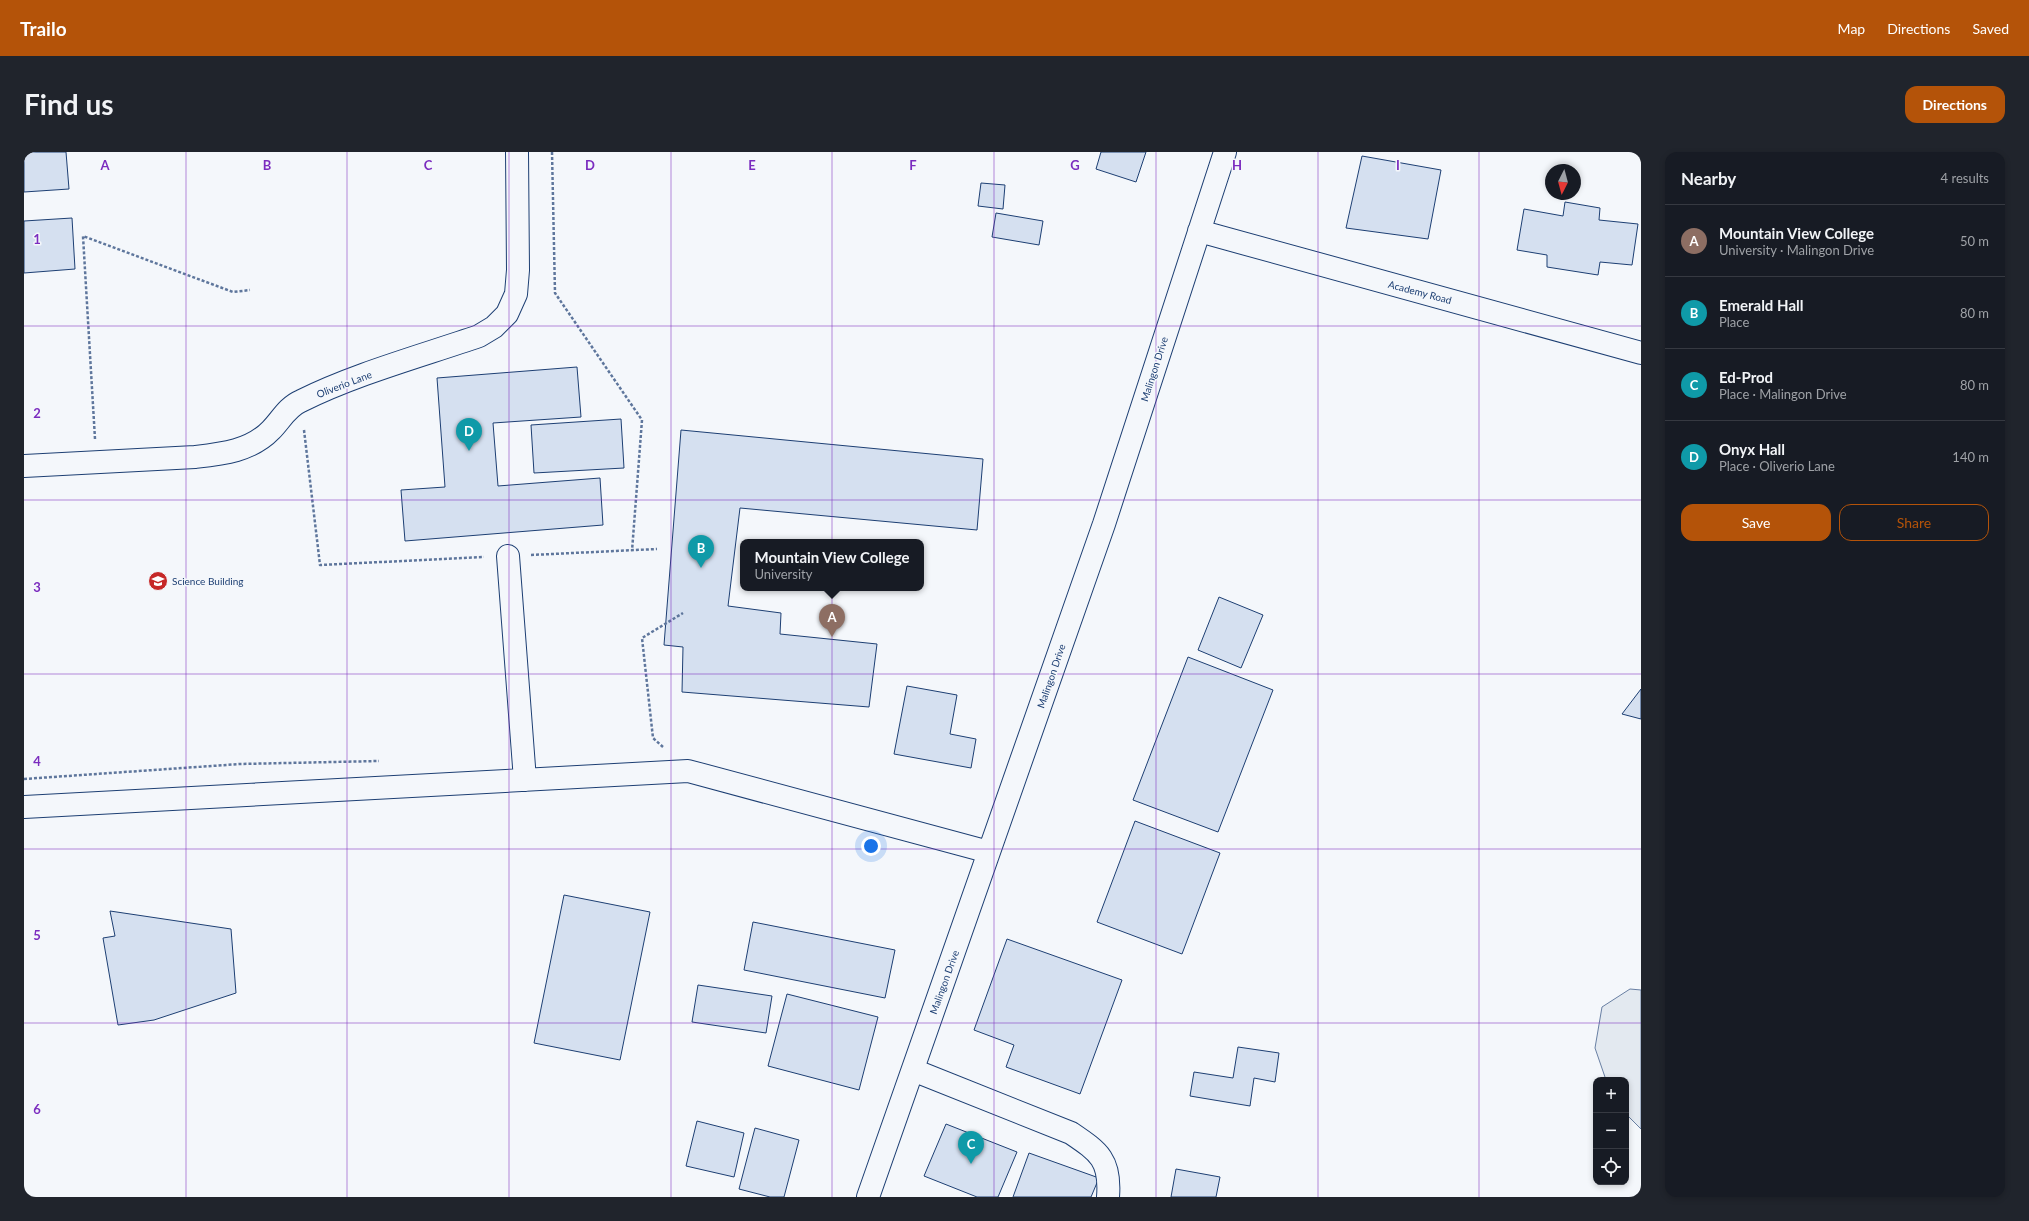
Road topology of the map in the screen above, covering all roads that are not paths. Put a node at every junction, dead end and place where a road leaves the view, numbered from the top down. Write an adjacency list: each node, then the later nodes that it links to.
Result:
1 (517, 152): 5 (street, Oliverio Lane)
2 (1225, 152): 3 (street, Malingon Drive)
3 (1199, 231): 4 (street, Academy Road); 9 (street, Malingon Drive)
4 (1641, 353)
5 (24, 466)
6 (508, 556): 7 (street)
7 (525, 780): 8 (street); 9 (street)
8 (24, 807)
9 (989, 852): 10 (street, Malingon Drive)
10 (913, 1070): 11 (street, Malingon Drive); 12 (street)
11 (868, 1197)
12 (1108, 1197)

